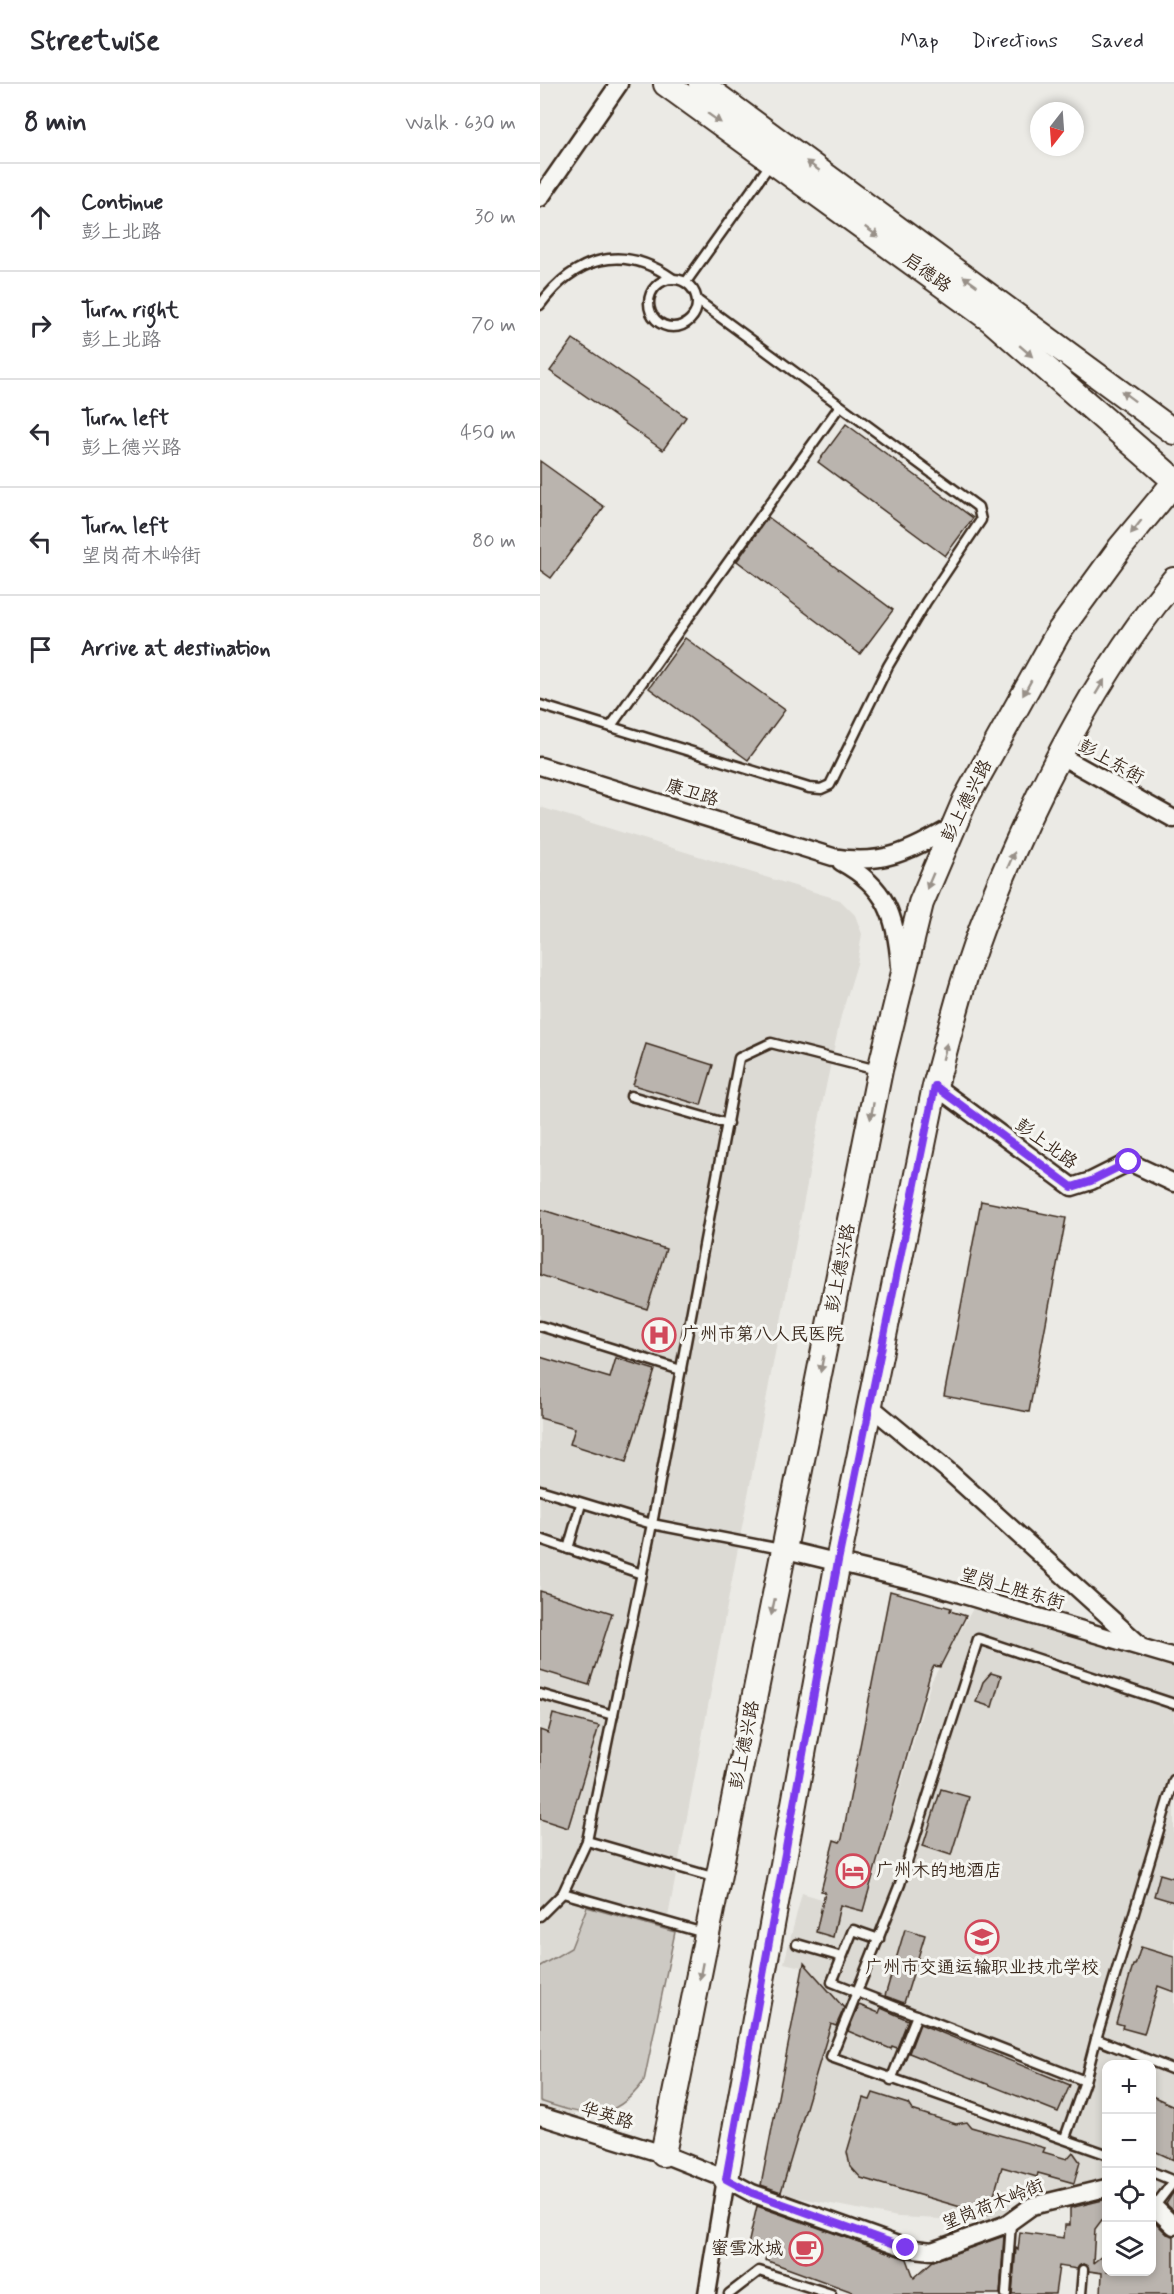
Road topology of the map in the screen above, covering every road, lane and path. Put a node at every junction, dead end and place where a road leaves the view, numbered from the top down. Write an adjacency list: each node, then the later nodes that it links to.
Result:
1 (619, 84): 5 (street)
2 (666, 84): 4 (street, 启德路, one-way to 4)
3 (701, 84): 4 (street, 启德路)
4 (779, 153): 7 (lane); 11 (street, 启德路, one-way to 4); 12 (street, 启德路, one-way to 12)
5 (540, 198)
6 (672, 278): 7 (lane); 8 (lane); 9 (lane)
7 (686, 282): 8 (lane)
8 (697, 300): 10 (lane)
9 (540, 305)
10 (839, 407): 15 (lane); 15 (lane)
11 (1174, 432)
12 (1174, 481): 19 (street, 彭上德兴路, one-way to 19)
13 (1174, 580): 16 (street, one-way to 13)
14 (540, 705): 15 (lane)
15 (611, 726)
16 (1061, 756): 18 (street, 彭上东街); 23 (street, one-way to 16)
17 (540, 766): 20 (street, 康卫路)
18 (1174, 819)
19 (952, 827): 20 (street); 21 (street, 彭上德兴路, one-way to 21)
20 (833, 857): 21 (street)
21 (901, 982): 22 (street, 彭上德兴路)
22 (880, 1070): 25 (lane); 35 (street, 彭上德兴路, one-way to 35)
23 (935, 1086): 26 (street, 彭上北路); 29 (street)
24 (631, 1096): 25 (lane)
25 (728, 1124): 28 (lane)
26 (1174, 1183)
27 (540, 1326): 28 (lane)
28 (681, 1370): 32 (lane)
29 (870, 1406): 36 (street); 38 (street)
30 (540, 1490): 31 (lane)
31 (581, 1504): 32 (lane); 34 (lane)
32 (652, 1524): 35 (lane); 37 (lane)
33 (540, 1539): 34 (lane)
34 (568, 1548): 37 (lane)
35 (786, 1550): 36 (street, 望岗上胜东街); 45 (street, 彭上德兴路, one-way to 45)
36 (838, 1561): 38 (street, 望岗上胜东街); 63 (street)
37 (642, 1574): 42 (lane)
38 (1143, 1648): 39 (street, 望岗上胜东街)
39 (1174, 1657)
40 (540, 1694): 42 (lane)
41 (1174, 1704): 49 (lane)
42 (613, 1715): 44 (lane)
43 (1174, 1780): 54 (lane)
44 (587, 1841): 45 (lane); 46 (lane)
45 (718, 1878): 48 (street, 彭上德兴路)
46 (563, 1893): 47 (lane); 48 (lane)
47 (540, 1916)
48 (709, 1934): 61 (street, 彭上德兴路, one-way to 61)
49 (879, 1939): 51 (lane); 52 (lane)
50 (797, 1944): 51 (lane)
51 (842, 1957): 52 (lane)
52 (859, 1992): 53 (lane); 56 (lane)
53 (917, 2016): 56 (lane); 57 (lane)
54 (1096, 2039): 55 (lane); 57 (lane)
55 (1174, 2070)
56 (891, 2080): 59 (lane)
57 (1085, 2081): 59 (lane)
58 (540, 2116): 61 (street, 华英路)
59 (1065, 2138): 60 (lane)
60 (1102, 2152)
61 (663, 2154): 63 (street, 华英路)
62 (1156, 2174): 64 (lane)
63 (726, 2179): 68 (street, 望岗荷木岭街); 71 (street)
64 (1174, 2181): 66 (lane)
65 (1102, 2189): 68 (street, 望岗荷木岭街)
66 (1156, 2202)
67 (1156, 2209): 69 (street)
68 (1011, 2221): 74 (lane)
69 (1174, 2226)
70 (1083, 2270): 75 (lane)
71 (707, 2294)
72 (729, 2294): 73 (lane)
73 (831, 2294)
74 (1006, 2294)
75 (1081, 2294)

